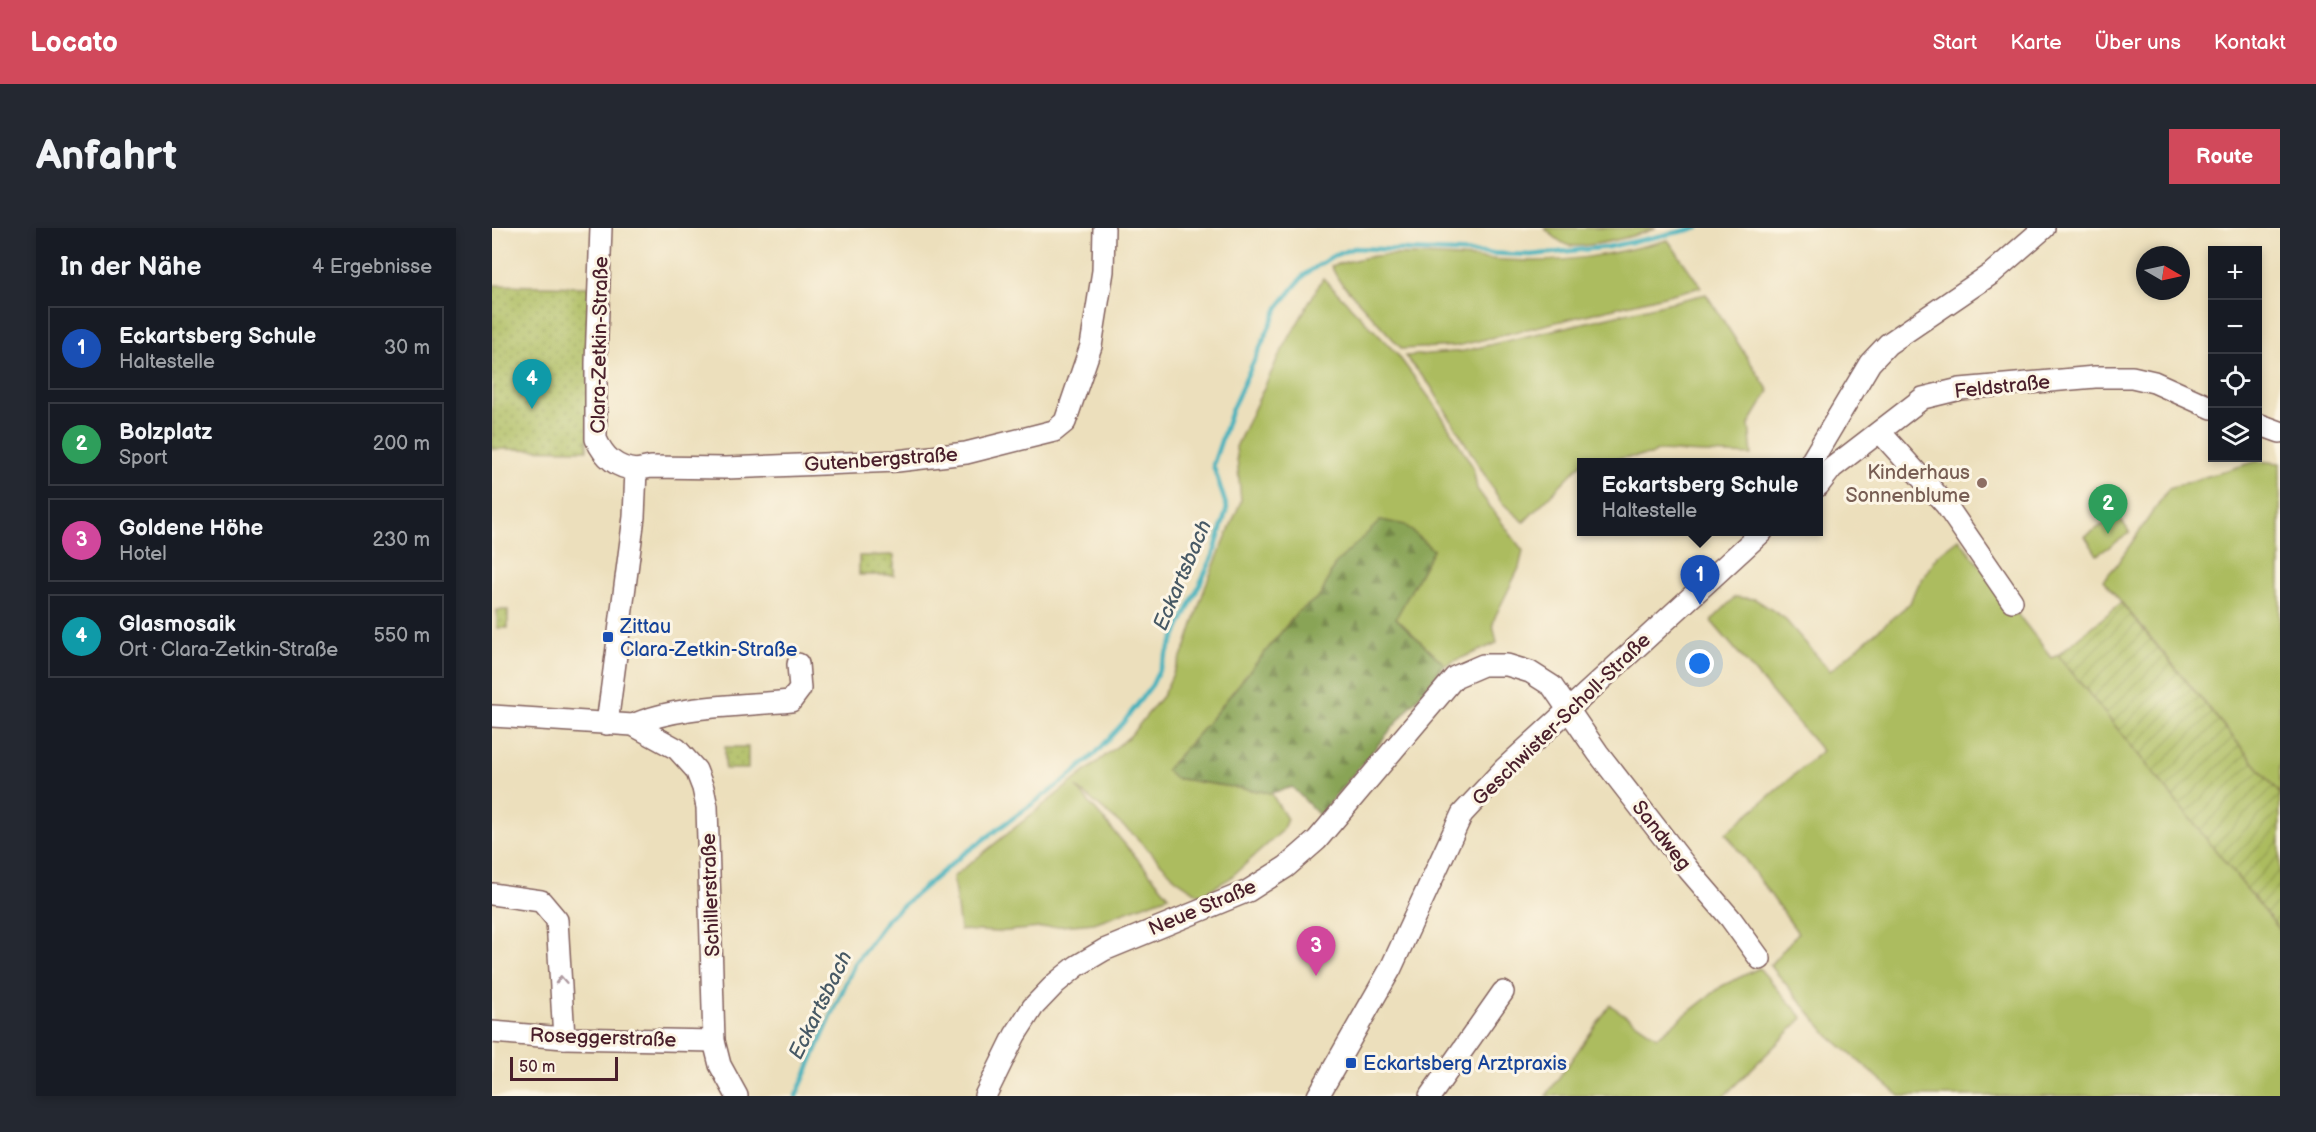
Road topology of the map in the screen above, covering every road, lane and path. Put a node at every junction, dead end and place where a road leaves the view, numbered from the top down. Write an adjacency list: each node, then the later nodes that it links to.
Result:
1 (600, 228): 9 (street, Clara-Zetkin-Straße)
2 (1104, 228): 9 (street, Gutenbergstraße)
3 (2044, 228): 8 (street)
4 (2208, 406): 6 (street, Feldstraße)
5 (2262, 425): 7 (street)
6 (1880, 432): 10 (street, Feldstraße); 12 (street)
7 (2280, 432)
8 (1813, 458)
9 (636, 470): 16 (street)
10 (1823, 480)
11 (1756, 536): 14 (street, Geschwister-Scholl-Straße)
12 (2012, 600)
13 (798, 664): 17 (street, Schillerstraße)
14 (1567, 710): 19 (street, Sandweg); 24 (street, Geschwister-Scholl-Straße); 26 (street, Neue Straße)
15 (492, 716): 16 (street, Schillerstraße)
16 (607, 724): 17 (street, Schillerstraße)
17 (633, 725): 23 (street, Schillerstraße)
18 (492, 894): 22 (street, one-way to 18)
19 (1760, 959)
20 (1503, 992): 27 (street)
21 (492, 1032): 22 (street, Roseggerstraße)
22 (564, 1038): 23 (street, Roseggerstraße)
23 (714, 1041): 25 (street, Schillerstraße)
24 (1320, 1095)
25 (737, 1096)
26 (985, 1096)
27 (1430, 1096)

